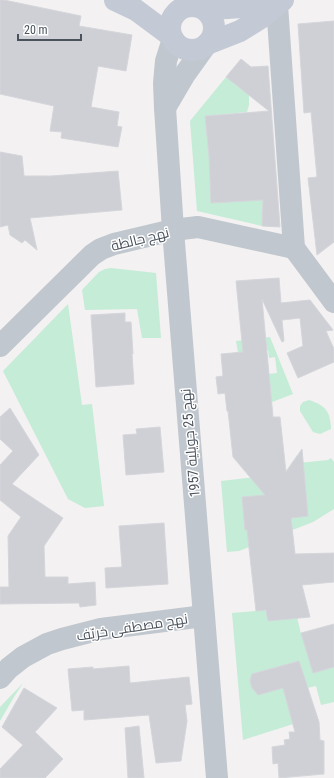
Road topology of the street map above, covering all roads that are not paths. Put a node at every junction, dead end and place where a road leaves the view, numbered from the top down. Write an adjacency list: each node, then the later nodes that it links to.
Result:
1 (115, 0): 4 (main road)
2 (276, 2): 3 (main road); 5 (main road); 8 (street)
3 (195, 4): 4 (main road); 5 (main road)
4 (172, 38): 5 (main road); 6 (street, نهج 25 جويلية 1957)
5 (206, 45): 6 (street)
6 (165, 108): 7 (street, نهج 25 جويلية 1957)
7 (173, 230): 8 (street, نهج جالطة); 10 (street, نهج جالطة); 11 (street, نهج 25 جويلية 1957)
8 (294, 248): 9 (street)
9 (334, 302)
10 (0, 346)
11 (204, 616): 12 (street, نهج مصطفى خريّف); 13 (street, نهج 25 جويلية 1957)
12 (0, 678)
13 (217, 778)

